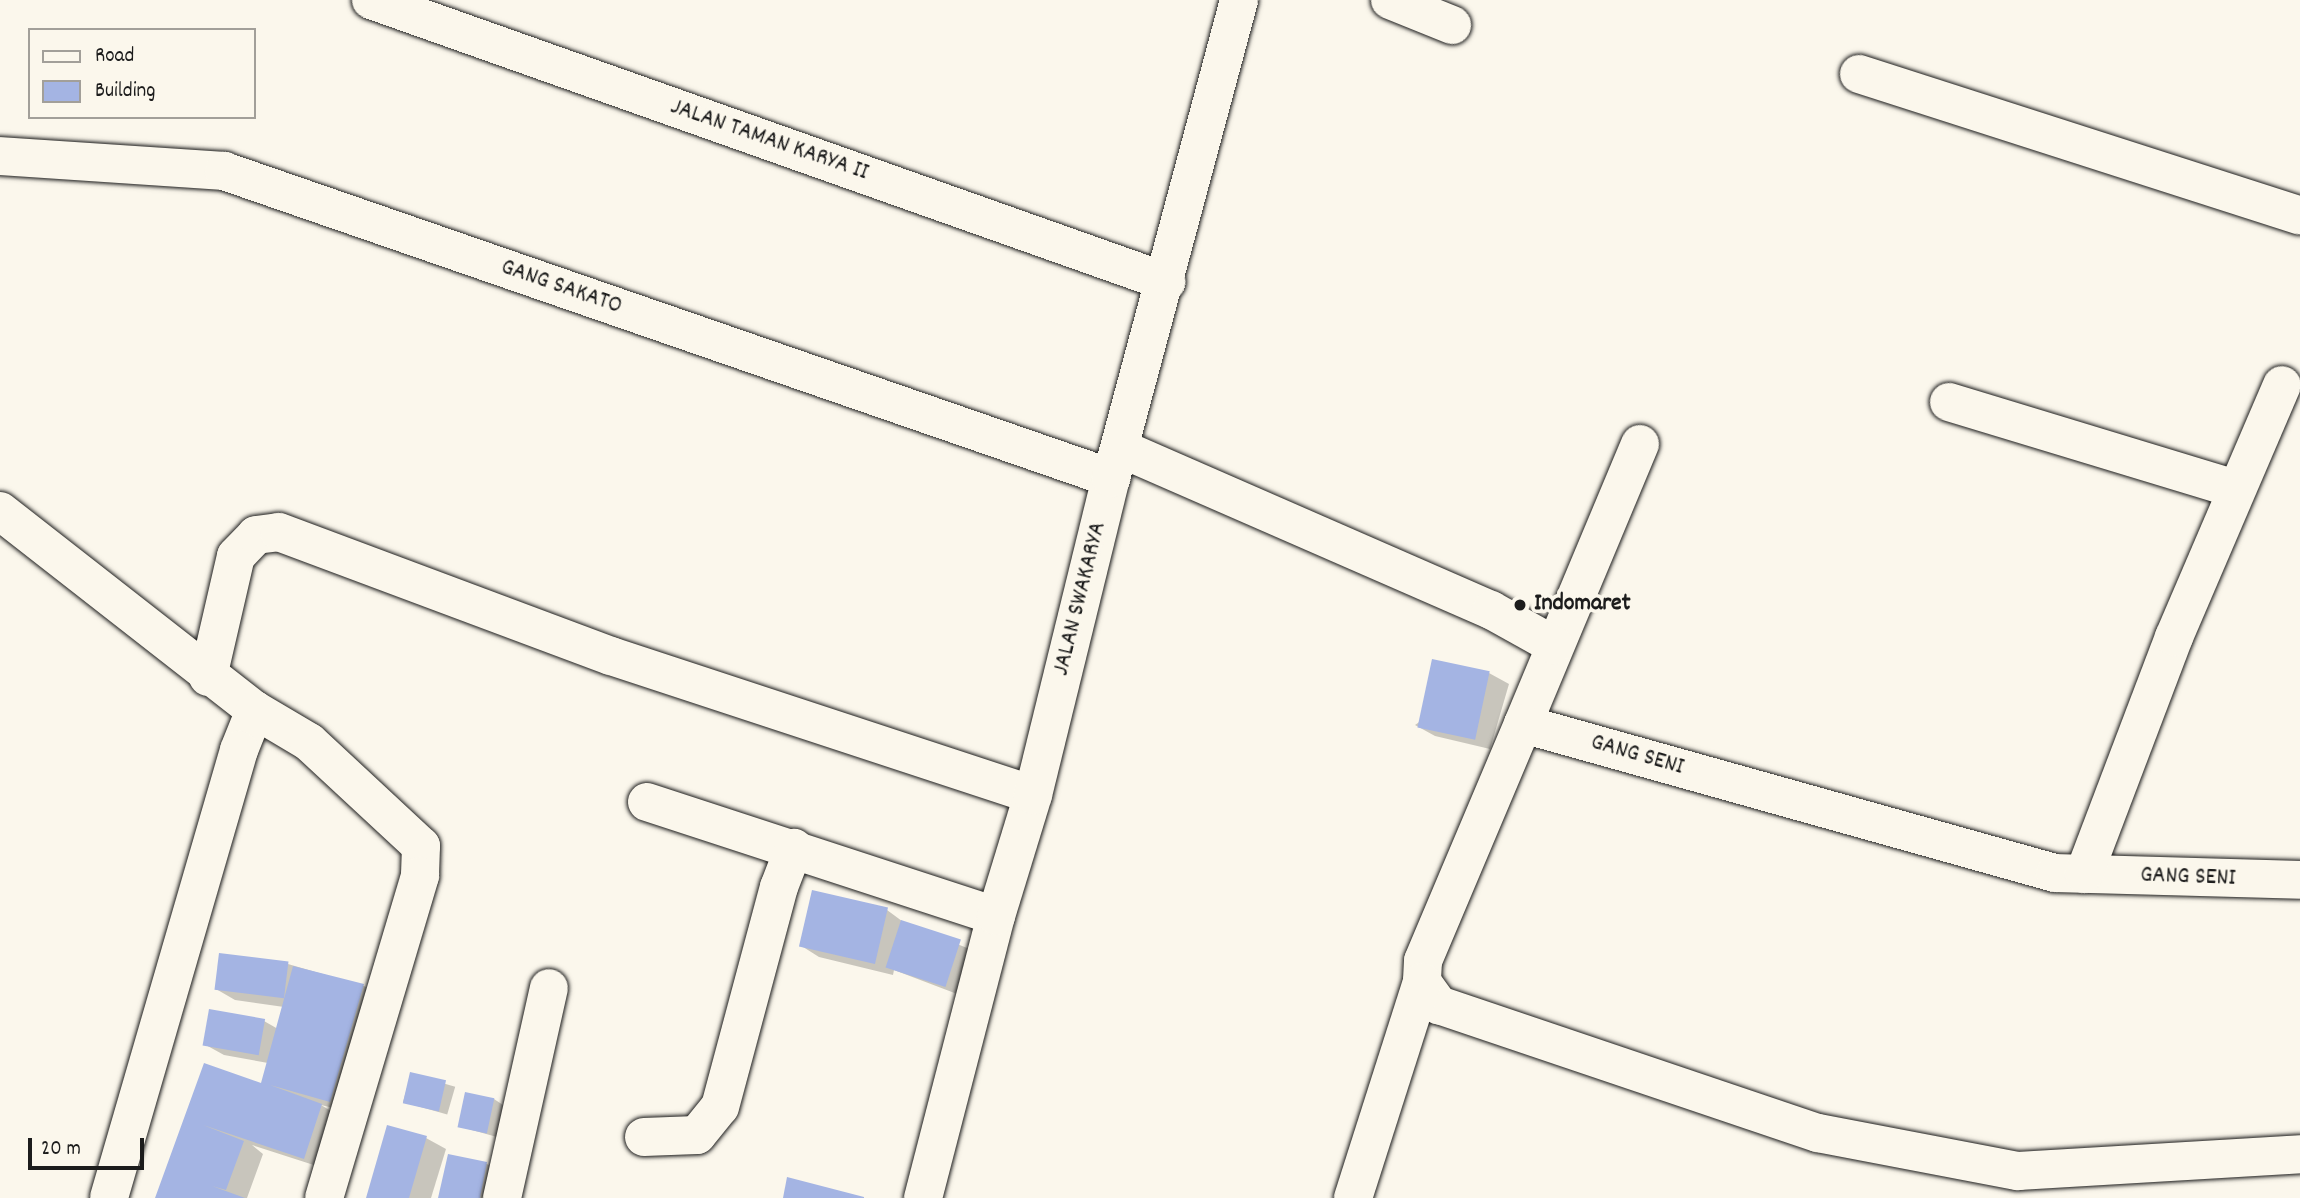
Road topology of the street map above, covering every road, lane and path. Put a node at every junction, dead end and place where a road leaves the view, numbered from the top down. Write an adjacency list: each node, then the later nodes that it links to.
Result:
1 (371, 0): 8 (street, JALAN TAMAN KARYA II)
2 (1239, 0): 8 (street, JALAN SWAKARYA)
3 (1390, 0): 4 (street)
4 (1452, 25)
5 (1859, 74): 7 (street)
6 (0, 156): 12 (street, GANG SAKATO)
7 (2300, 216)
8 (1167, 282): 12 (street, JALAN SWAKARYA)
9 (2282, 385): 13 (street)
10 (1949, 402): 13 (street)
11 (1640, 444): 15 (street)
12 (1116, 464): 15 (street); 19 (street, JALAN SWAKARYA)
13 (2235, 489): 22 (street)
14 (0, 510): 16 (street)
15 (1554, 645): 18 (street)
16 (208, 677): 17 (street); 19 (street)
17 (255, 710): 29 (street); 30 (street)
18 (1523, 724): 22 (street, GANG SENI); 25 (street)
19 (1033, 796): 24 (street, JALAN SWAKARYA)
20 (647, 803): 21 (street)
21 (794, 848): 24 (street); 27 (street)
22 (2084, 874): 23 (street, GANG SENI)
23 (2300, 880)
24 (996, 916): 32 (street, JALAN SWAKARYA)
25 (1422, 982): 28 (street); 33 (street)
26 (550, 988): 31 (street)
27 (644, 1137)
28 (2300, 1154)
29 (110, 1198)
30 (324, 1198)
31 (502, 1198)
32 (923, 1198)
33 (1353, 1198)

